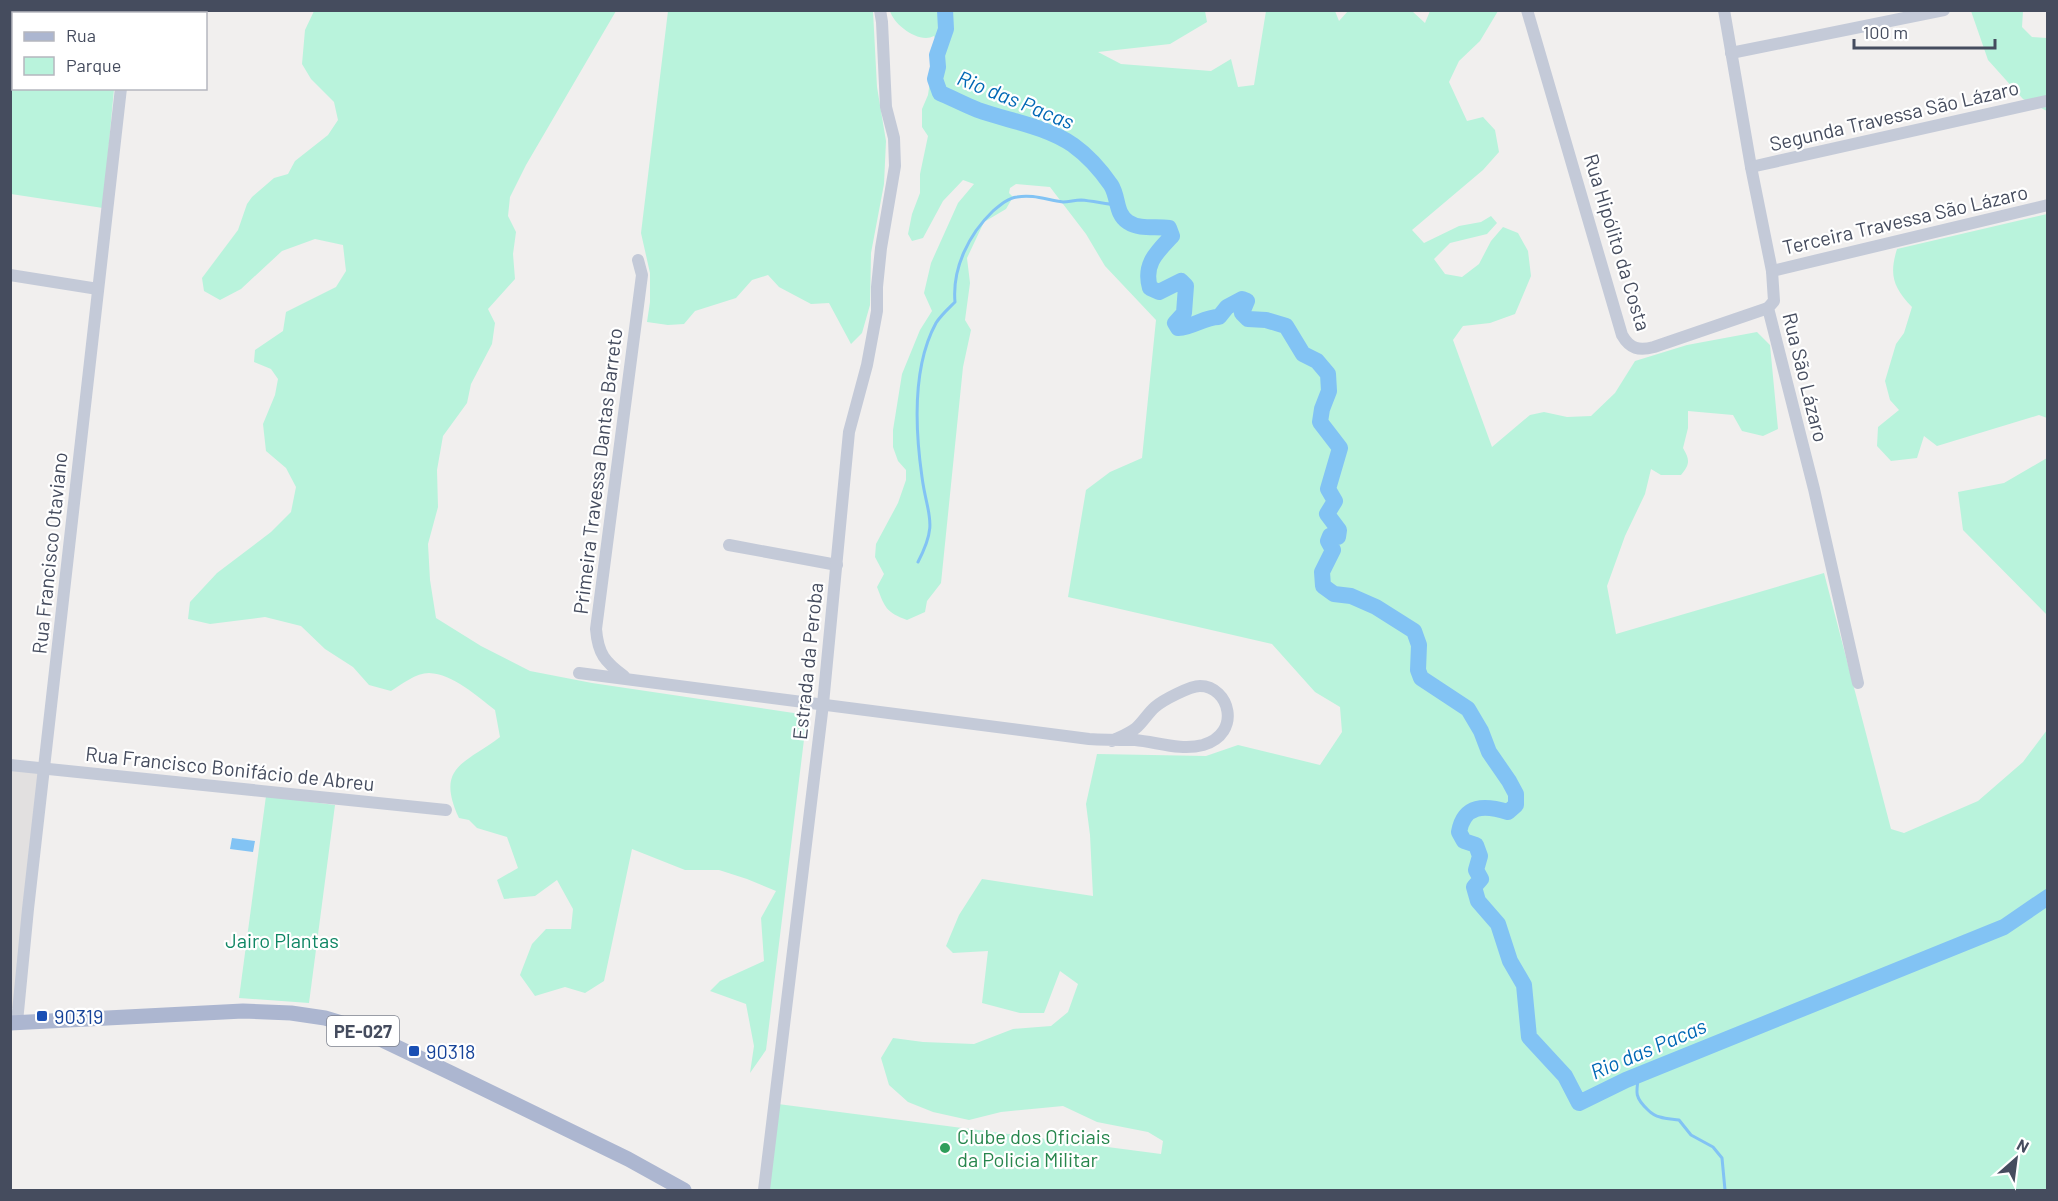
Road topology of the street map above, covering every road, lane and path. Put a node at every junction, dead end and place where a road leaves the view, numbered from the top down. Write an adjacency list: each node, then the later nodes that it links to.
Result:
1 (880, 10): 16 (street, Estrada da Peroba)
2 (1527, 10): 14 (street, Rua Hipólito da Costa)
3 (1724, 10): 5 (street, Rua São Lázaro)
4 (1944, 10): 5 (street)
5 (1731, 53): 8 (street, Rua São Lázaro)
6 (121, 90): 13 (street, Rua Francisco Otaviano)
7 (2046, 101): 8 (street, Segunda Travessa São Lázaro)
8 (1751, 167): 11 (street, Rua São Lázaro)
9 (2048, 205): 11 (street, Terceira Travessa São Lázaro)
10 (638, 260): 18 (street, Primeira Travessa Dantas Barreto)
11 (1772, 272): 14 (street, Rua São Lázaro)
12 (10, 274): 13 (street)
13 (98, 289): 23 (street, Rua Francisco Otaviano)
14 (1768, 308): 19 (street, Rua São Lázaro)
15 (729, 545): 16 (street)
16 (837, 565): 20 (street, Estrada da Peroba)
17 (579, 672): 18 (street)
18 (625, 677): 20 (street)
19 (1857, 680)
20 (823, 704): 21 (street); 27 (street, Estrada da Peroba)
21 (1112, 741): 21 (street)
22 (10, 765): 23 (street, Rua Francisco Bonifácio de Abreu)
23 (44, 769): 24 (street, Rua Francisco Bonifácio de Abreu); 25 (street, Rua Francisco Otaviano)
24 (446, 810)
25 (14, 1023): 26 (main road, PE-027)
26 (684, 1190)
27 (764, 1191)

